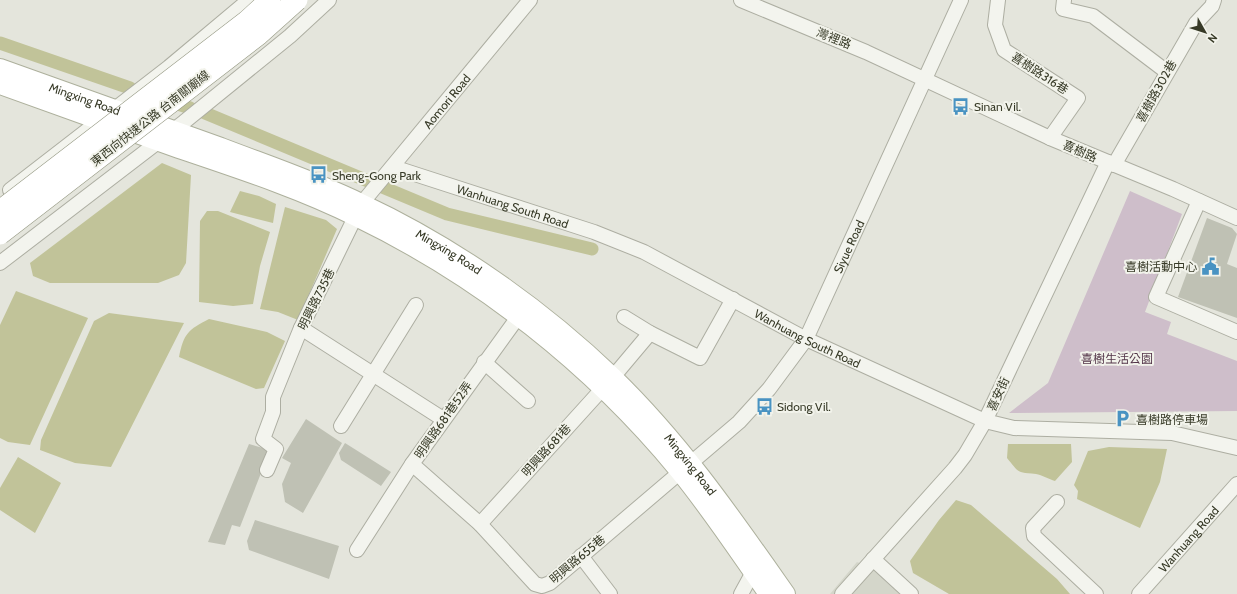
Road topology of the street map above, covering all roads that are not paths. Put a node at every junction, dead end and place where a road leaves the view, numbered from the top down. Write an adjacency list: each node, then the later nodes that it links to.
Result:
1 (249, 0): 15 (street)
2 (270, 0): 24 (highway, 東西向快速公路 台南關廟線, bridge)
3 (297, 0): 26 (highway, 東西向快速公路 台南關廟線, bridge)
4 (329, 0): 16 (street)
5 (530, 0): 20 (street, Aomori Road)
6 (741, 0): 13 (street, 灣裡路)
7 (961, 0): 13 (street, Siyue Road)
8 (998, 0): 17 (street, 喜樹路316巷)
9 (1064, 0): 12 (street)
10 (1214, 0): 12 (street, 喜樹路302巷)
11 (0, 68): 15 (main road, Mingxing Road)
12 (1167, 72): 19 (street, 喜樹路302巷)
13 (926, 79): 17 (street, 喜樹路); 35 (street, Siyue Road)
14 (0, 84): 15 (main road, Mingxing Road)
15 (107, 115): 16 (main road, Mingxing Road); 18 (main road, Mingxing Road); 21 (street)
16 (173, 130): 18 (street); 23 (main road, Mingxing Road)
17 (1050, 138): 19 (street, 喜樹路)
18 (158, 141): 23 (main road, Mingxing Road); 27 (street)
19 (1111, 164): 22 (street, 喜樹路); 41 (street, 喜安街)
20 (392, 167): 23 (street, Aomori Road); 28 (street, Wanhuang South Road)
21 (0, 198)
22 (1199, 201): 25 (street, 喜樹路); 33 (street)
23 (360, 207): 30 (main road, Mingxing Road); 32 (street, 明興路735巷); 38 (main road, Mingxing Road)
24 (0, 211)
25 (1237, 218)
26 (0, 234)
27 (0, 263)
28 (733, 299): 34 (street); 35 (street, Wanhuang South Road)
29 (416, 305): 37 (street)
30 (518, 317): 36 (street, 明興路681巷52弄); 38 (main road, Mingxing Road)
31 (624, 317): 34 (street)
32 (301, 328): 37 (street); 46 (street, 明興路735巷)
33 (1237, 332)
34 (650, 333): 38 (street, 明興路681巷)
35 (806, 339): 41 (street, Wanhuang South Road); 45 (street, Siyue Road)
36 (484, 362): 39 (street); 40 (street, 明興路681巷52弄)
37 (372, 375): 40 (street); 42 (street)
38 (607, 382): 45 (main road, Mingxing Road); 49 (street, 明興路681巷)
39 (528, 400)
40 (443, 419): 44 (street, 明興路681巷52弄)
41 (985, 422): 43 (street, Wanhuang South Road); 52 (street, 喜安街)
42 (341, 426)
43 (1237, 448)
44 (412, 464): 49 (street, 明興路681巷52弄); 50 (street)
45 (686, 467): 51 (street, 明興路655巷); 53 (main road, Mingxing Road); 57 (main road, Mingxing Road)
46 (267, 470)
47 (1237, 484): 61 (street, Wanhuang Road)
48 (1057, 502): 60 (street)
49 (480, 524): 51 (street, 明興路655巷)
50 (356, 550)
51 (581, 556): 54 (street)
52 (873, 559): 58 (street, 喜安街); 59 (street)
53 (753, 572): 55 (street); 56 (main road, Mingxing Road)
54 (610, 594)
55 (741, 594)
56 (768, 594)
57 (786, 594)
58 (842, 594)
59 (911, 594)
60 (1096, 594)
61 (1139, 594)

